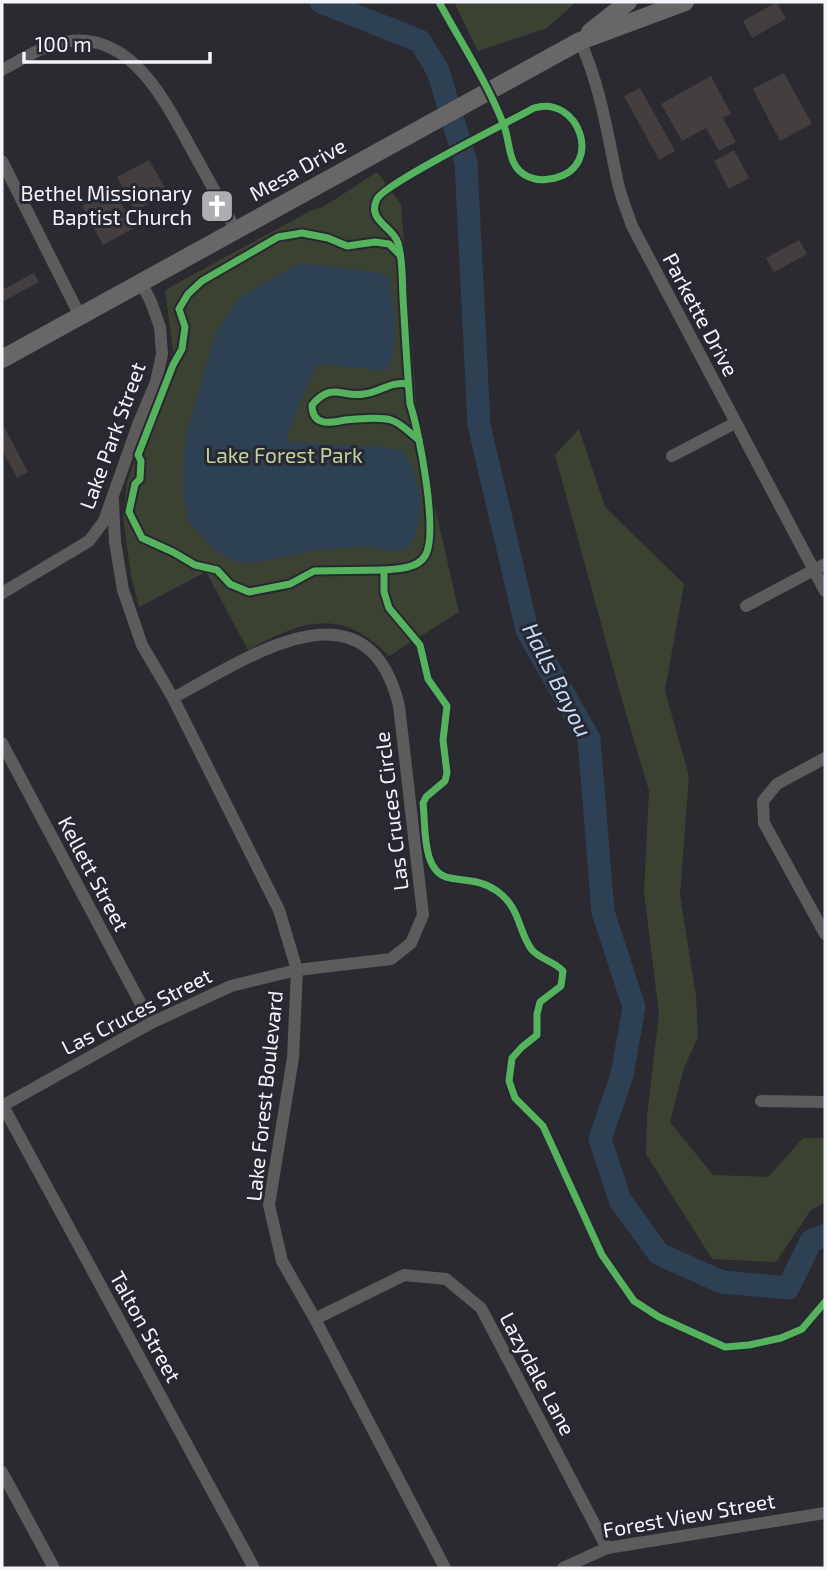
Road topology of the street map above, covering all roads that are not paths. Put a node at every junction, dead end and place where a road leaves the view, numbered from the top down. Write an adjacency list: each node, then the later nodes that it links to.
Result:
1 (628, 2): 3 (main road, Mesa Drive)
2 (683, 2): 3 (main road, Mesa Drive)
3 (580, 41): 6 (main road, Mesa Drive); 10 (street, Parkette Drive)
4 (2, 69): 6 (street)
5 (2, 161): 8 (street)
6 (236, 231): 7 (main road, Mesa Drive)
7 (142, 284): 8 (main road, Mesa Drive); 12 (street, Lake Park Street)
8 (80, 316): 9 (main road, Mesa Drive)
9 (2, 359)
10 (735, 423): 11 (street); 13 (street, Parkette Drive)
11 (672, 456)
12 (113, 501): 15 (street, Lake Park Street); 17 (street, Lake Forest Boulevard)
13 (820, 567): 14 (street, Parkette Drive); 16 (street)
14 (825, 591)
15 (2, 593)
16 (746, 606)
17 (173, 698): 21 (street, Lake Forest Boulevard); 21 (street, Las Cruces Circle)
18 (2, 743): 22 (street, Kellett Street)
19 (825, 758): 20 (street)
20 (825, 934)
21 (297, 970): 22 (street, Las Cruces Street); 26 (street, Lake Forest Boulevard)
22 (151, 1023): 25 (street, Las Cruces Street)
23 (761, 1101): 24 (street)
24 (825, 1102)
25 (2, 1106): 32 (street, Talton Street)
26 (315, 1319): 30 (street, Lazydale Lane); 33 (street, Lake Forest Boulevard)
27 (2, 1472): 31 (street)
28 (825, 1502): 29 (street)
29 (819, 1513): 30 (street, Forest View Street)
30 (607, 1548): 34 (street, Forest View Street)
31 (54, 1568)
32 (254, 1568)
33 (445, 1568)
34 (564, 1568)

